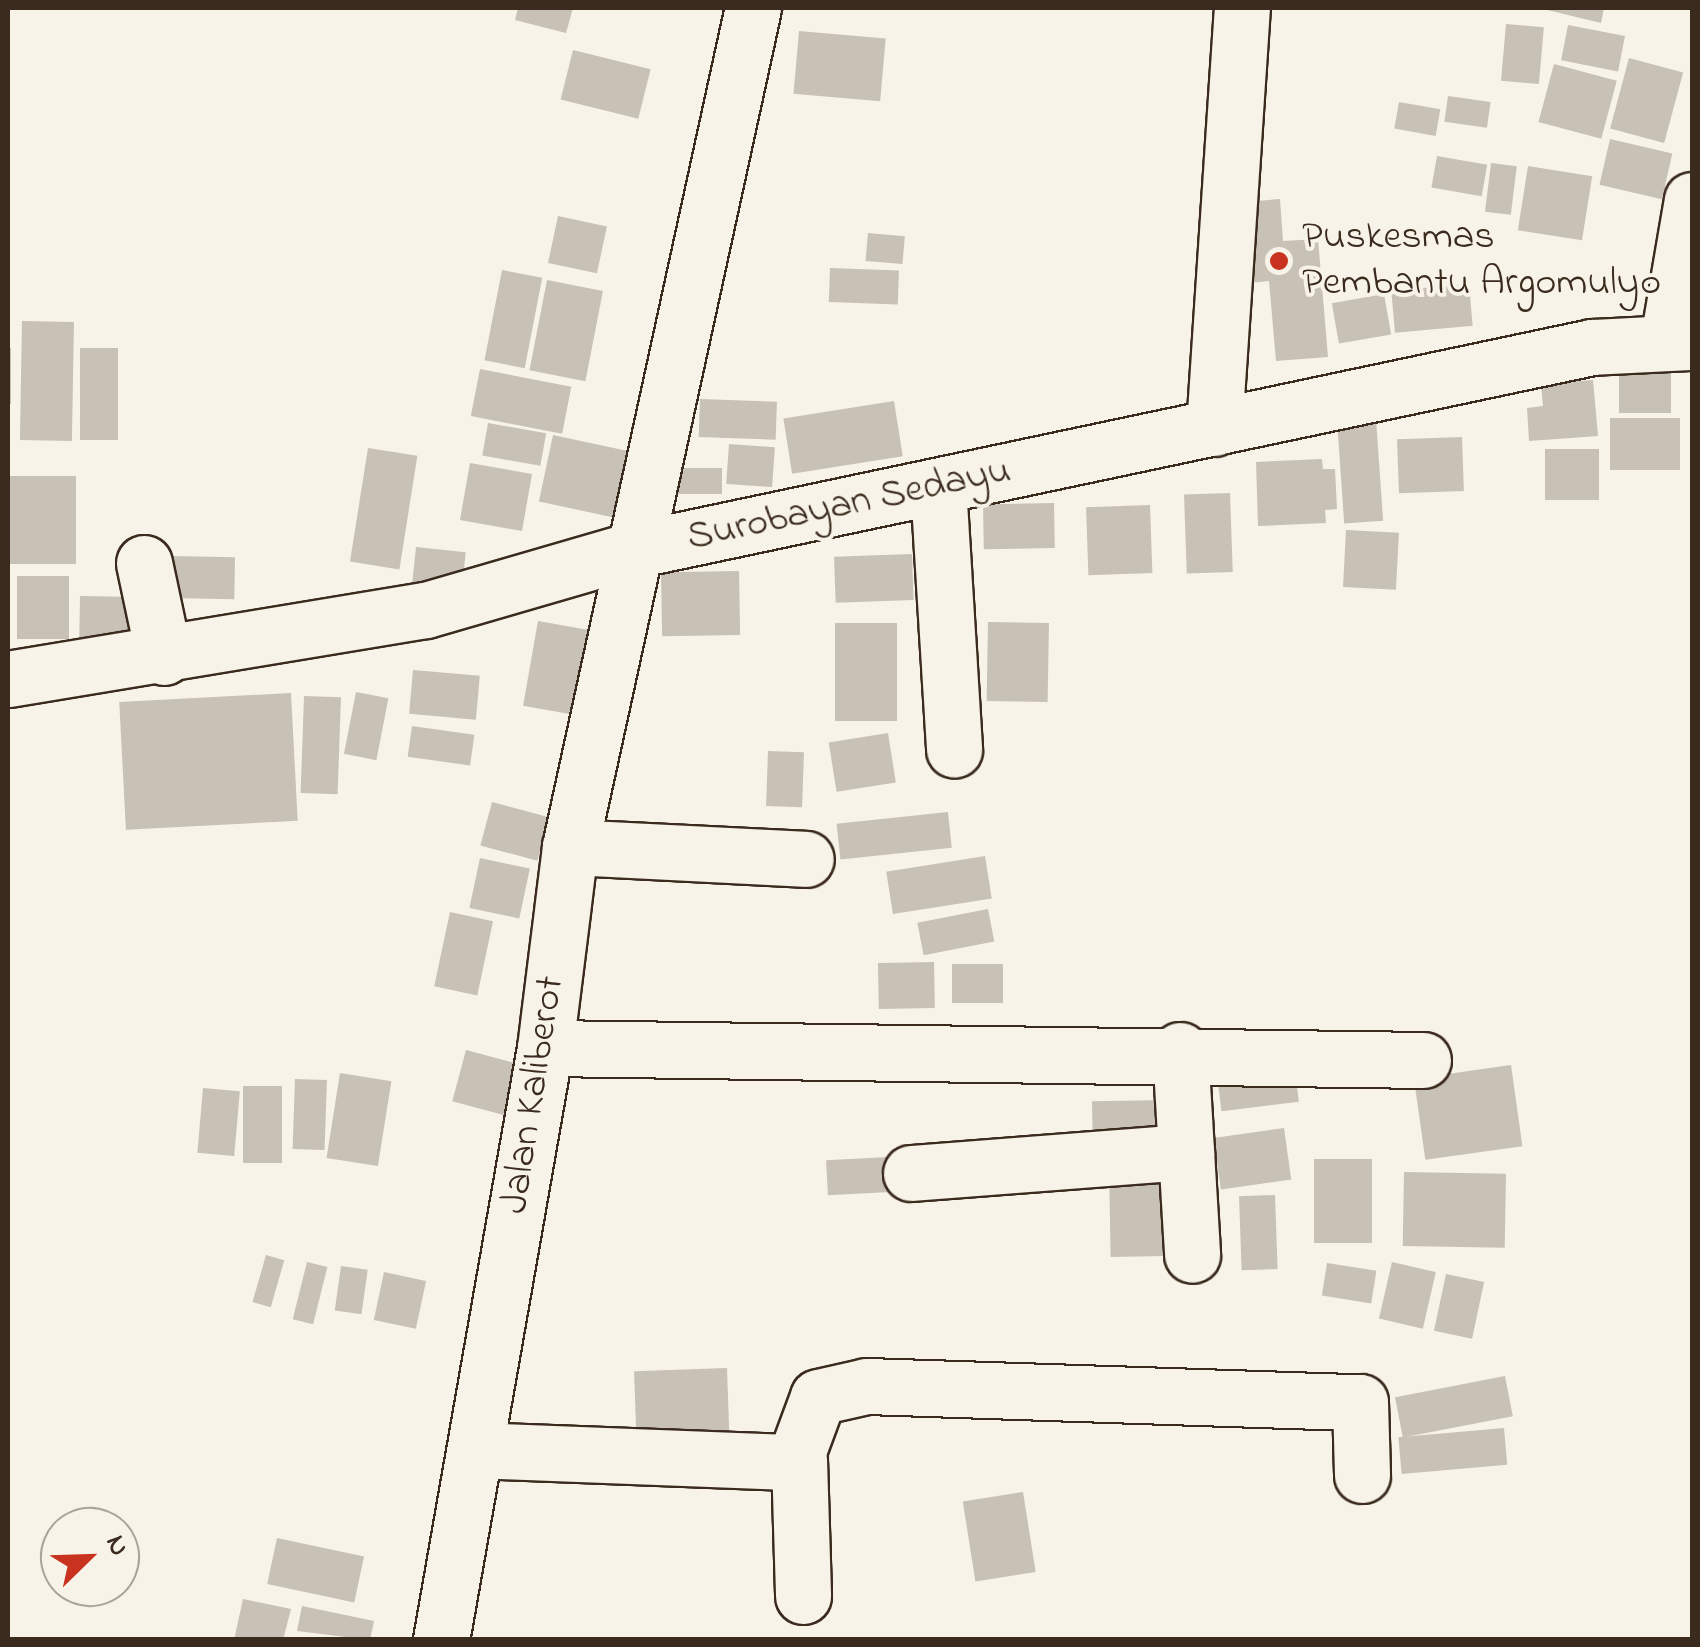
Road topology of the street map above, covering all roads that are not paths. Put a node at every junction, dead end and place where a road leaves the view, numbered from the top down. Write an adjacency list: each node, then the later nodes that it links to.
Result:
1 (753, 8): 7 (street, Jalan Kaliberot)
2 (1242, 8): 5 (street)
3 (1692, 200): 4 (street)
4 (1680, 341): 5 (street, Surobayan Sedayu)
5 (1214, 428): 6 (street, Surobayan Sedayu)
6 (938, 486): 7 (street, Surobayan Sedayu); 11 (street)
7 (628, 551): 9 (street, Surobayan Sedayu); 12 (street, Jalan Kaliberot)
8 (144, 564): 9 (street)
9 (164, 657): 10 (street, Surobayan Sedayu)
10 (8, 679)
11 (954, 750)
12 (570, 848): 13 (street); 14 (street, Jalan Kaliberot)
13 (806, 859)
14 (544, 1048): 15 (street); 20 (street, Jalan Kaliberot)
15 (1180, 1050): 16 (street); 17 (street)
16 (1423, 1060)
17 (1186, 1152): 18 (street); 19 (street)
18 (911, 1174)
19 (1192, 1255)
20 (475, 1450): 21 (street); 24 (street, Jalan Kaliberot)
21 (799, 1459): 22 (street); 23 (street)
22 (1362, 1476)
23 (803, 1596)
24 (441, 1640)

